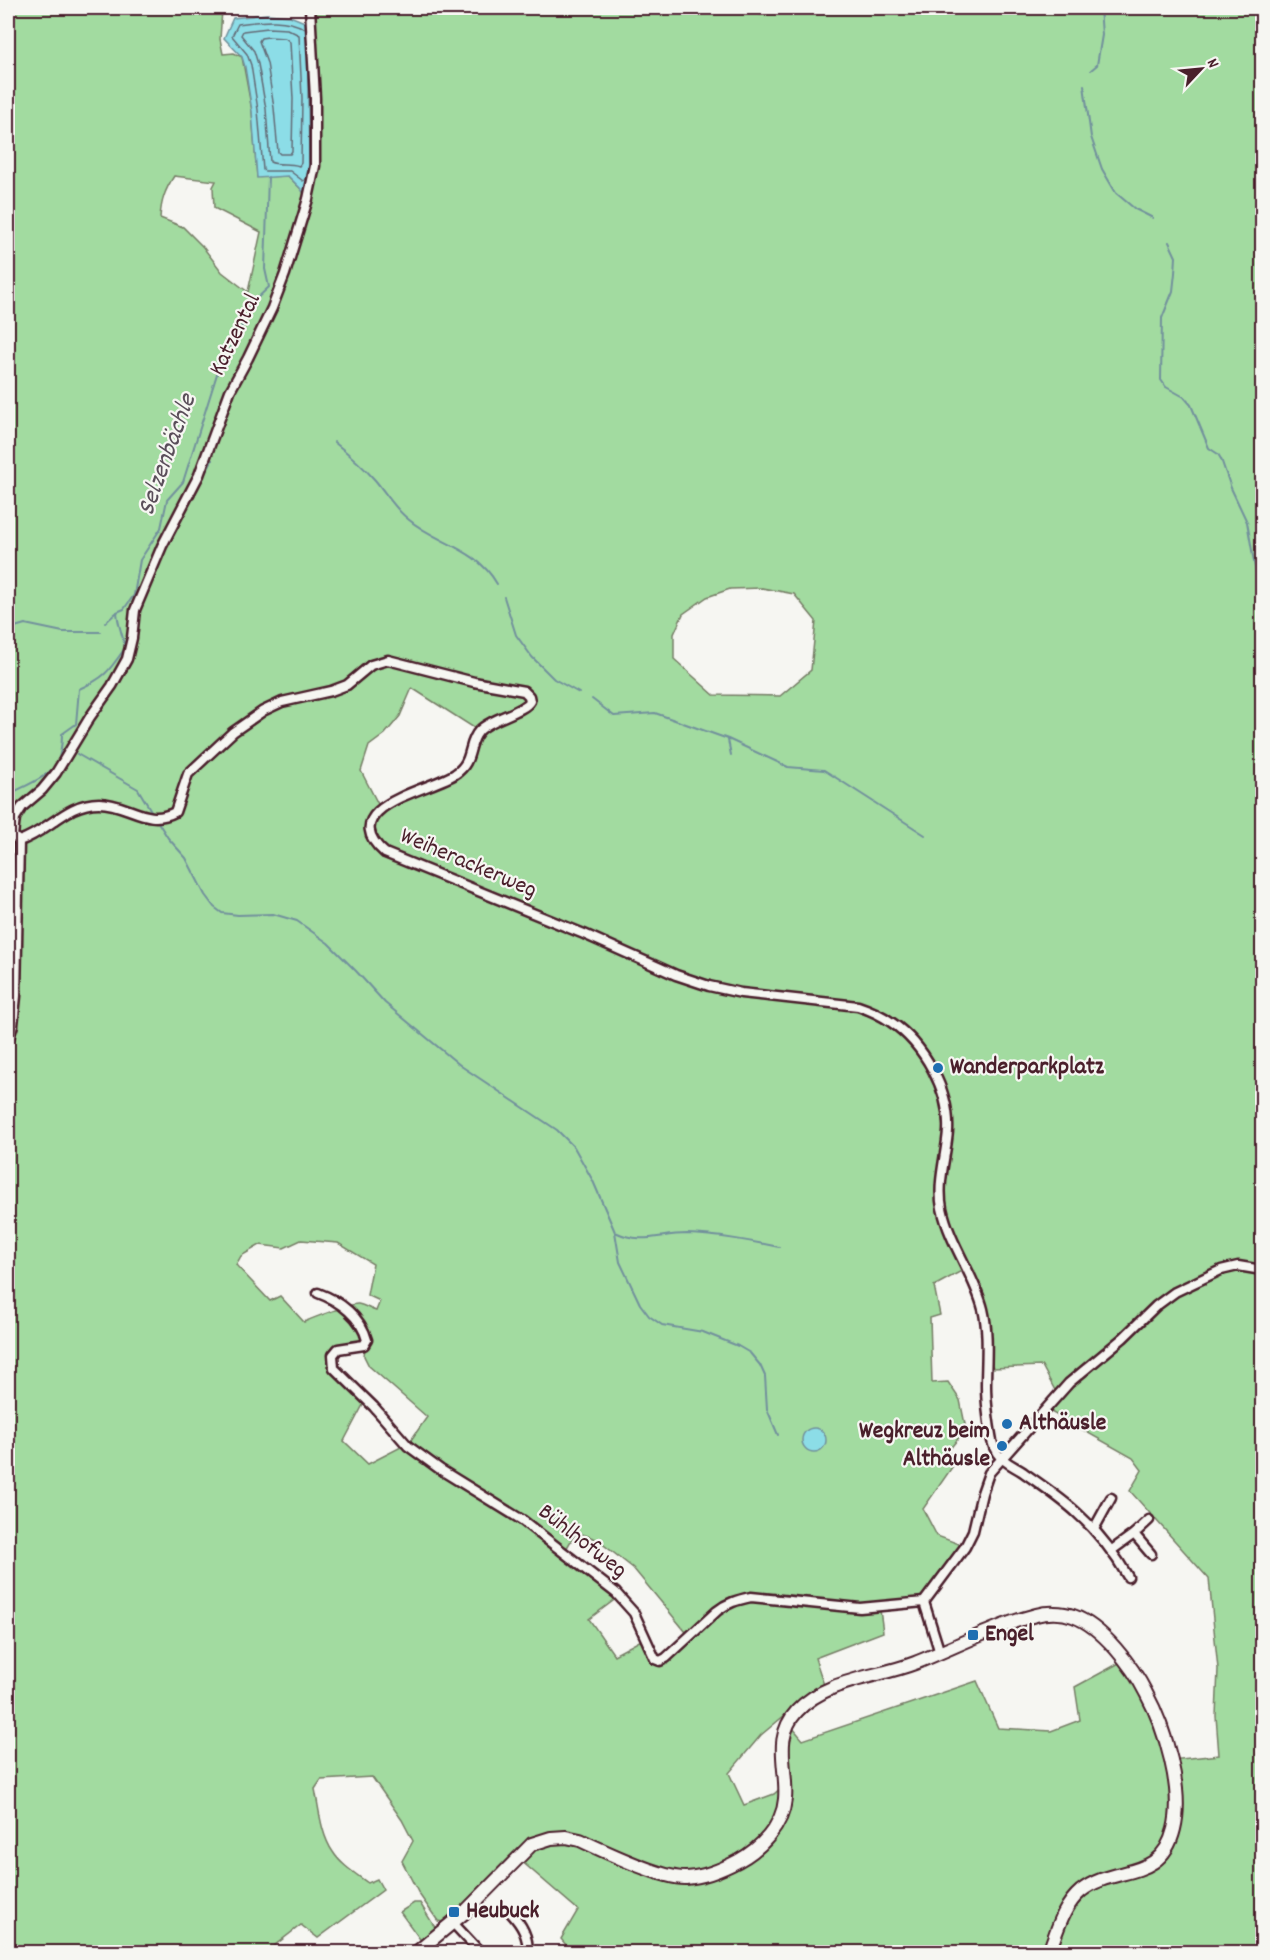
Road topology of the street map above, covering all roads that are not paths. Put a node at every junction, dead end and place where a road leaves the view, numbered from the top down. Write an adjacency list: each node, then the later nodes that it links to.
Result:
1 (310, 8): 2 (street, Katzental)
2 (19, 841): 3 (street, Katzental); 6 (street, Weiherackerweg)
3 (8, 1041)
4 (1263, 1270): 6 (street)
5 (318, 1293): 14 (street, Bühlhofweg)
6 (1002, 1459): 9 (street); 14 (street)
7 (1111, 1498): 9 (street)
8 (1149, 1520): 10 (street)
9 (1094, 1529): 11 (street)
10 (1134, 1534): 11 (street); 12 (street)
11 (1112, 1550): 13 (street)
12 (1151, 1554)
13 (1128, 1577)
14 (924, 1602): 15 (street)
15 (940, 1653): 17 (street); 21 (street)
16 (511, 1913): 20 (street)
17 (453, 1923): 18 (street); 19 (street)
18 (417, 1953)
19 (480, 1953)
20 (528, 1953)
21 (1049, 1953)

